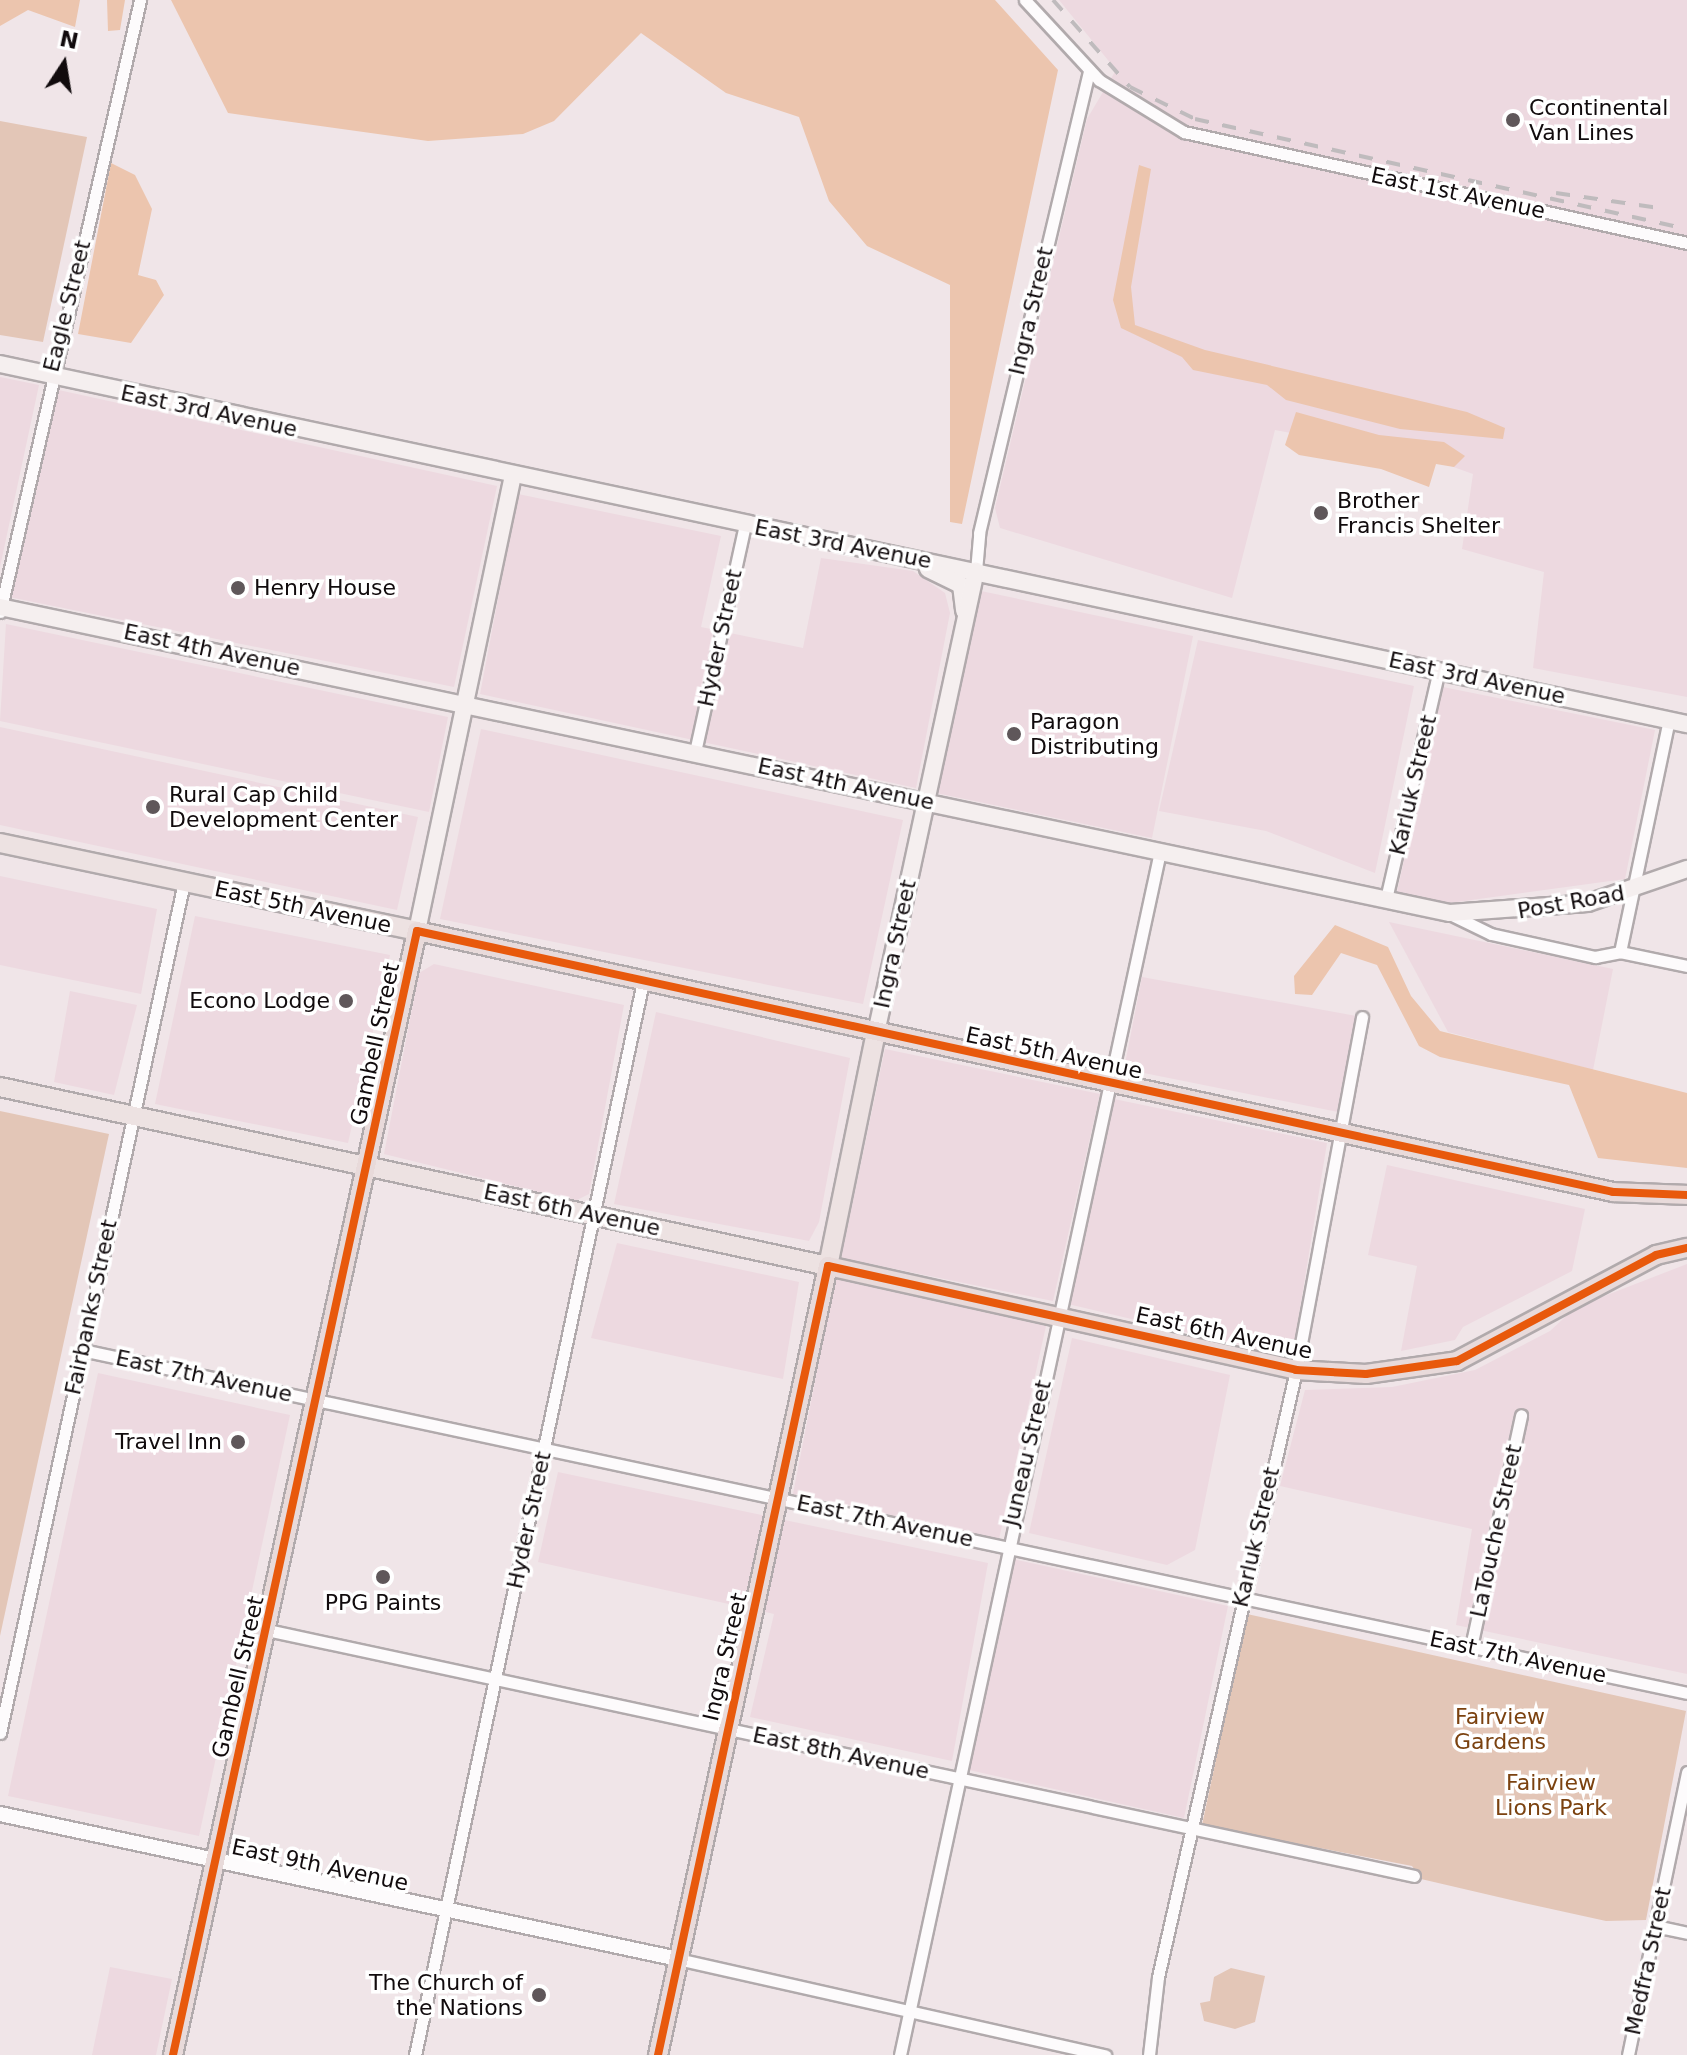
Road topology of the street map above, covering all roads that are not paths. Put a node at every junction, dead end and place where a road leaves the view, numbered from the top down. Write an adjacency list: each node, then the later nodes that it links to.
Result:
1 (140, 0): 6 (street, Eagle Street)
2 (1025, 0): 3 (street, East 1st Avenue)
3 (1089, 70): 4 (street, East 1st Avenue); 10 (street, Ingra Street)
4 (1687, 243)
5 (0, 364): 6 (main road, East 3rd Avenue)
6 (49, 376): 7 (main road, East 3rd Avenue); 11 (street, Eagle Street)
7 (513, 477): 8 (main road, East 3rd Avenue); 14 (main road, Gambell Street)
8 (745, 525): 9 (main road, East 3rd Avenue); 17 (street, Hyder Street)
9 (918, 559): 10 (main road, East 3rd Avenue); 12 (main road)
10 (976, 571): 12 (main road, Ingra Street); 13 (main road, East 3rd Avenue)
11 (0, 609): 14 (main road, East 4th Avenue)
12 (964, 621): 18 (main road, Ingra Street)
13 (1439, 670): 15 (main road, East 3rd Avenue); 24 (street, Karluk Street)
14 (466, 703): 17 (main road, East 4th Avenue); 26 (main road, Gambell Street)
15 (1669, 720): 16 (main road, East 3rd Avenue); 23 (street)
16 (1687, 724)
17 (695, 752): 18 (main road, East 4th Avenue)
18 (926, 801): 20 (main road, East 4th Avenue); 31 (main road, Ingra Street)
19 (0, 843): 22 (main road, East 5th Avenue)
20 (1160, 851): 24 (main road, East 4th Avenue); 32 (street, Juneau Street)
21 (1687, 872): 23 (main road, Post Road)
22 (184, 882): 26 (main road, East 5th Avenue); 34 (street, Fairbanks Street)
23 (1633, 891): 25 (main road, Post Road); 27 (street)
24 (1386, 899): 25 (main road, East 4th Avenue)
25 (1450, 913): 27 (street, East 4th Avenue)
26 (417, 931): 29 (highway, East 5th Avenue); 36 (highway, Gambell Street)
27 (1620, 952): 28 (street, East 4th Avenue)
28 (1687, 966)
29 (642, 986): 31 (highway, East 5th Avenue); 38 (street, Hyder Street)
30 (1362, 1017): 35 (street, Karluk Street)
31 (876, 1033): 32 (highway, East 5th Avenue); 40 (main road, Ingra Street)
32 (1109, 1083): 35 (highway, East 5th Avenue); 41 (street, Juneau Street)
33 (0, 1087): 34 (main road, East 6th Avenue)
34 (132, 1115): 36 (main road, East 6th Avenue); 42 (street, Fairbanks Street)
35 (1340, 1133): 37 (highway, East 5th Avenue); 43 (street, Karluk Street)
36 (368, 1165): 38 (main road, East 6th Avenue); 44 (highway, Gambell Street)
37 (1687, 1195)
38 (594, 1215): 40 (main road, East 6th Avenue); 46 (street, Hyder Street)
39 (1687, 1248): 43 (highway, East 6th Avenue)
40 (828, 1266): 41 (highway, East 6th Avenue); 47 (highway, Ingra Street)
41 (1058, 1315): 43 (highway, East 6th Avenue); 48 (street, Juneau Street)
42 (82, 1350): 44 (street, East 7th Avenue); 55 (street, Fairbanks Street)
43 (1296, 1370): 49 (street, Karluk Street)
44 (318, 1400): 46 (street, East 7th Avenue); 50 (highway, Gambell Street)
45 (1521, 1415): 51 (street, LaTouche Street)
46 (544, 1449): 47 (street, East 7th Avenue); 52 (street, Hyder Street)
47 (780, 1499): 48 (street, East 7th Avenue); 54 (highway, Ingra Street)
48 (1006, 1547): 49 (street, East 7th Avenue); 57 (street, Juneau Street)
49 (1241, 1597): 51 (street, East 7th Avenue); 59 (street, Karluk Street)
50 (267, 1630): 52 (street, East 8th Avenue); 60 (highway, Gambell Street)
51 (1471, 1647): 53 (street, East 7th Avenue)
52 (495, 1679): 54 (street, East 8th Avenue); 62 (street, Hyder Street)
53 (1687, 1693)
54 (727, 1728): 57 (street, East 8th Avenue); 65 (highway, Ingra Street)
55 (0, 1733)
56 (1687, 1772): 63 (street, Medfra Street)
57 (959, 1778): 59 (street, East 8th Avenue); 66 (street, Juneau Street)
58 (0, 1814): 60 (street, East 9th Avenue)
59 (1190, 1828): 61 (street, East 8th Avenue); 72 (street, Karluk Street)
60 (215, 1861): 62 (street, East 9th Avenue); 67 (highway, Gambell Street)
61 (1414, 1876)
62 (446, 1910): 65 (street, East 9th Avenue); 68 (street, Hyder Street)
63 (1655, 1926): 64 (street); 73 (street, Medfra Street)
64 (1687, 1933)
65 (678, 1959): 66 (street, East 9th Avenue); 69 (highway, Ingra Street)
66 (909, 2013): 70 (street, Juneau Street); 71 (street, East 9th Avenue)
67 (173, 2055)
68 (415, 2055)
69 (658, 2055)
70 (900, 2055)
71 (1105, 2055)
72 (1149, 2055)
73 (1628, 2055)

